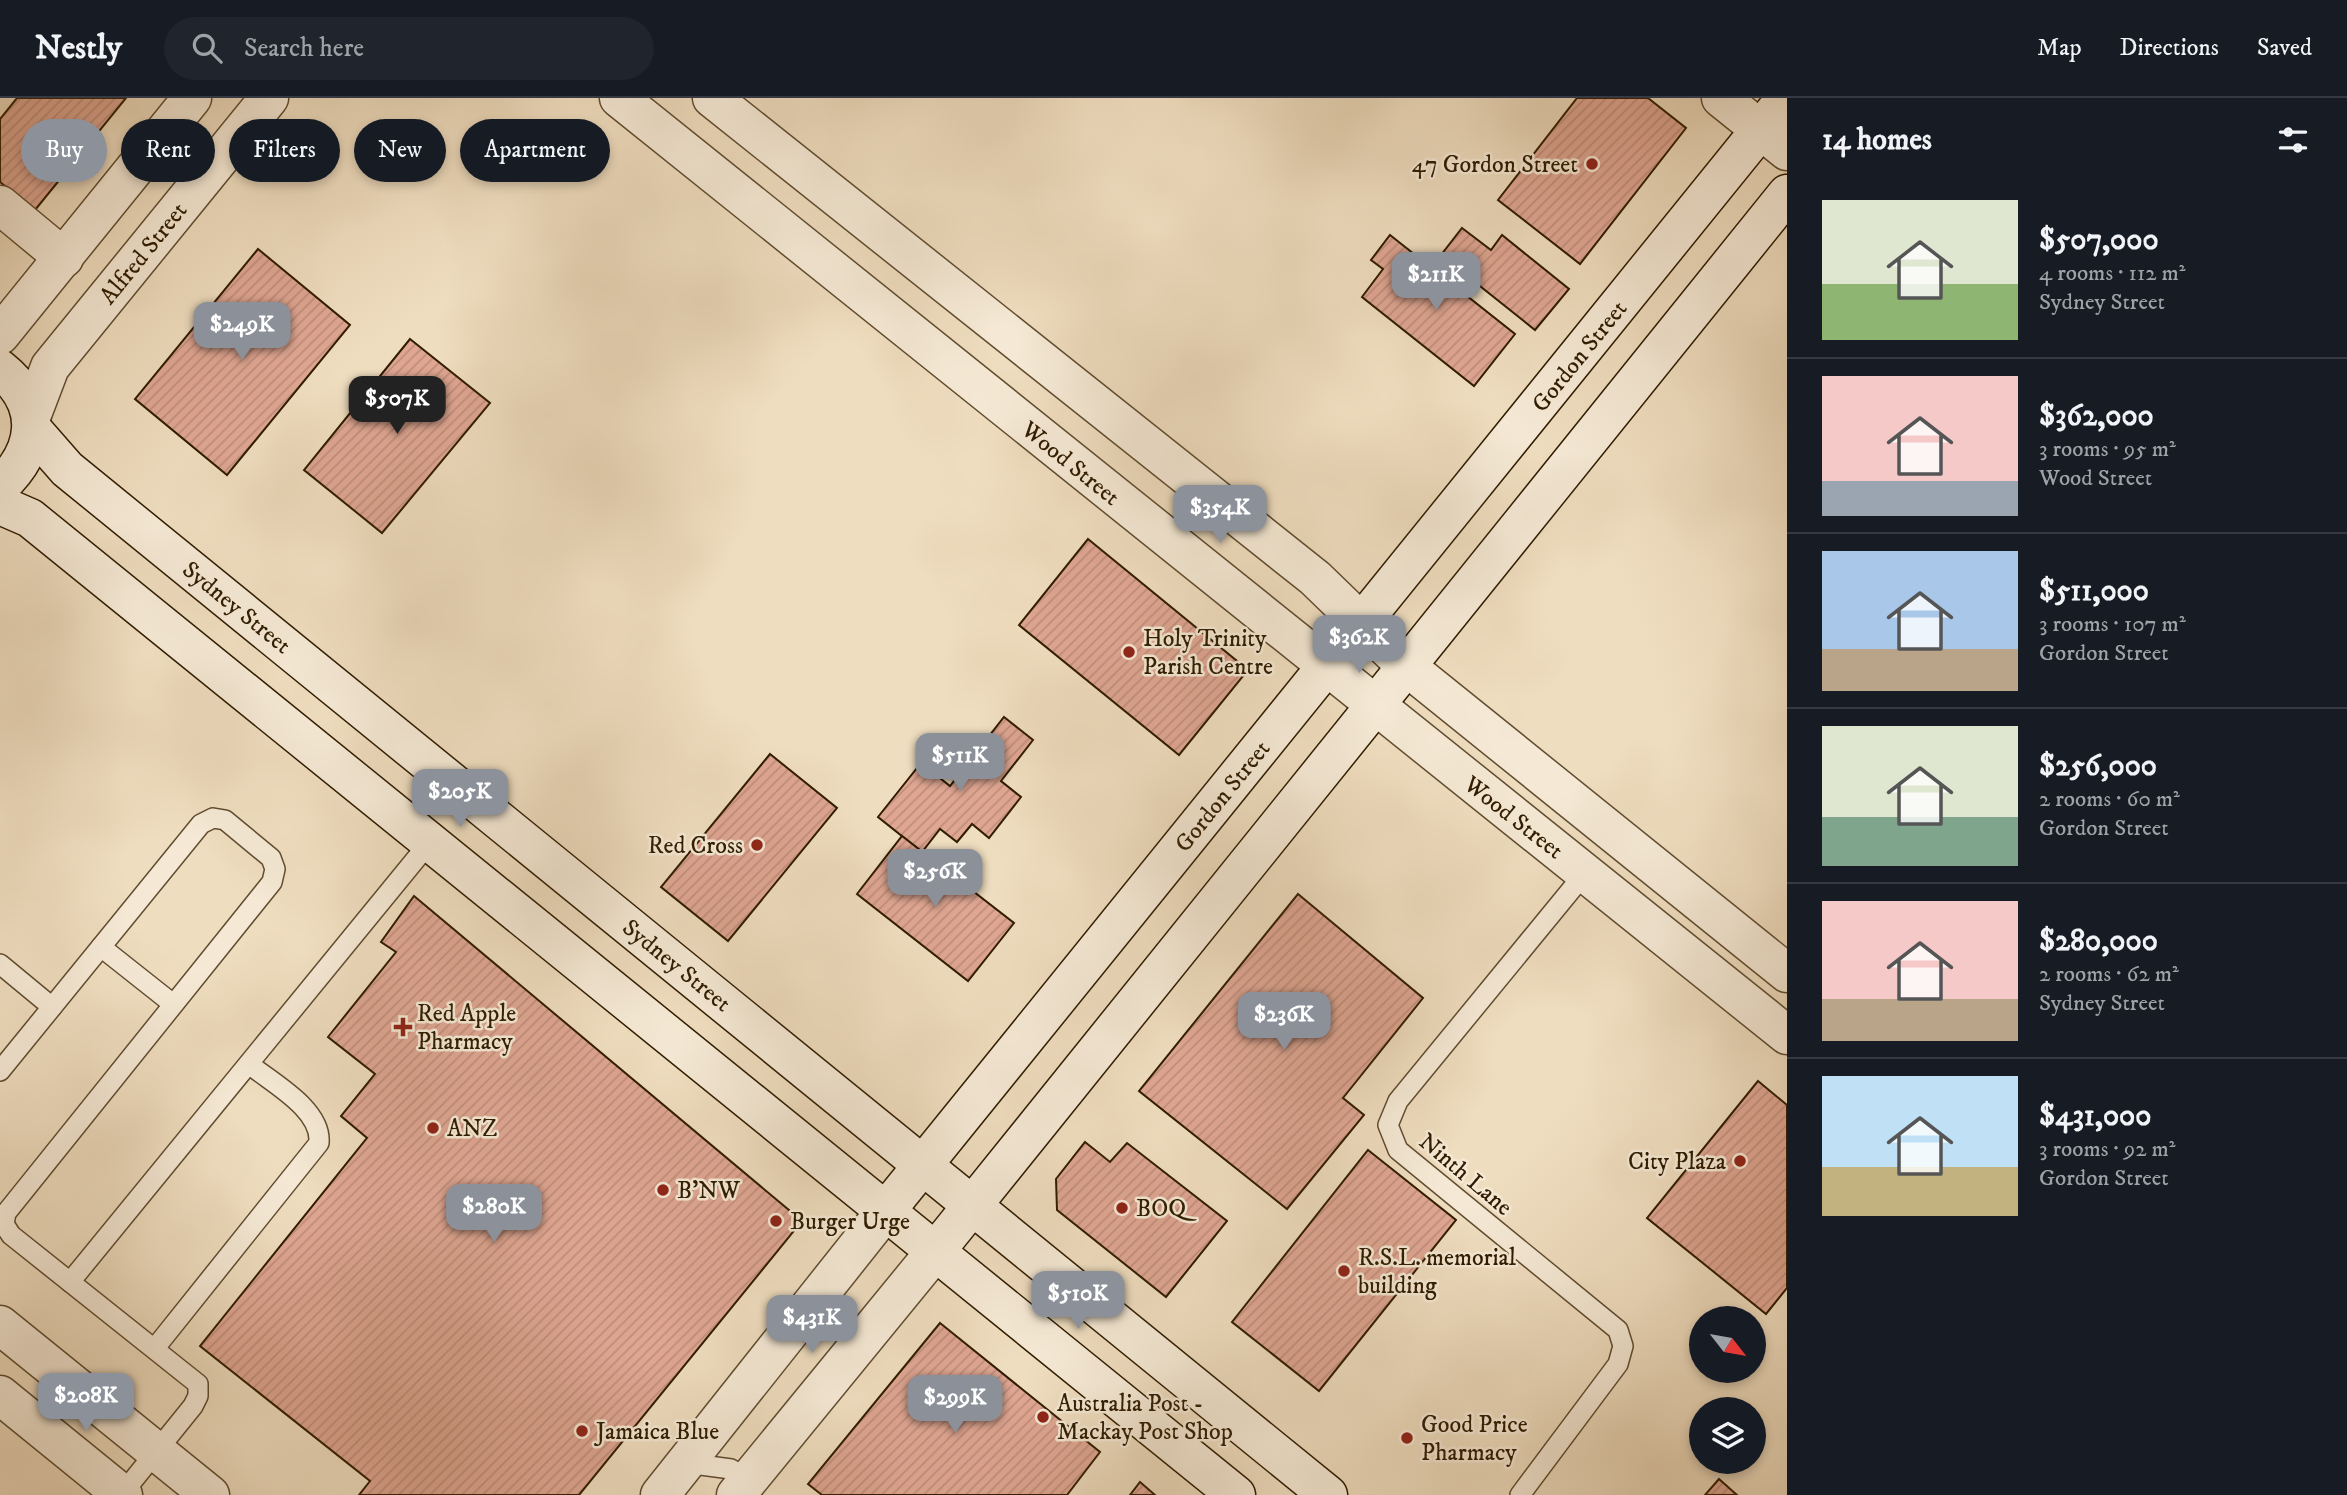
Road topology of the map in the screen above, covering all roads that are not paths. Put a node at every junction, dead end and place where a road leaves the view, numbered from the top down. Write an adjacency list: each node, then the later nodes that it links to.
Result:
1 (192, 98): 10 (main road)
2 (269, 98): 13 (main road, Alfred Street)
3 (619, 98): 18 (main road, Wood Street)
4 (712, 98): 16 (main road, Wood Street)
5 (1721, 98): 7 (main road)
6 (1786, 98): 7 (main road, Gordon Street)
7 (1773, 141): 16 (main road, Gordon Street)
8 (1787, 194): 17 (main road)
9 (0, 205): 10 (main road)
10 (64, 258): 11 (main road)
11 (0, 335)
12 (0, 369): 13 (main road, Sydney Street)
13 (31, 423): 14 (main road, Alfred Street); 30 (main road, Sydney Street)
14 (0, 486)
15 (0, 505): 20 (main road)
16 (1363, 625): 17 (main road, Wood Street); 18 (main road, Gordon Street)
17 (1406, 666): 19 (main road); 24 (main road, Wood Street)
18 (1326, 668): 19 (main road, Wood Street); 30 (main road, Gordon Street)
19 (1374, 706): 21 (main road, Wood Street); 31 (main road)
20 (429, 843): 28 (lane); 32 (main road)
21 (1585, 873): 27 (main road, Wood Street); 46 (lane, Ninth Lane)
22 (101, 947): 25 (lane); 25 (lane); 26 (lane)
23 (0, 964): 26 (lane)
24 (1787, 974)
25 (173, 1004): 34 (lane)
26 (52, 1007): 29 (lane)
27 (1787, 1035)
28 (249, 1064): 34 (lane); 36 (lane)
29 (0, 1071)
30 (923, 1165): 31 (main road, Sydney Street); 32 (main road, Gordon Street)
31 (972, 1205): 33 (main road); 45 (main road, Sydney Street)
32 (884, 1213): 33 (main road); 39 (main road, Gordon Street)
33 (934, 1253): 40 (main road); 44 (main road)
34 (70, 1282): 36 (lane)
35 (0, 1325): 38 (main road)
36 (155, 1348): 38 (lane)
37 (0, 1395): 41 (main road)
38 (157, 1451): 41 (lane); 42 (main road)
39 (686, 1462): 40 (lane); 43 (main road, Gordon Street)
40 (743, 1487)
41 (122, 1494)
42 (210, 1495)
43 (660, 1495)
44 (1236, 1495)
45 (1328, 1495)
46 (1520, 1495)

